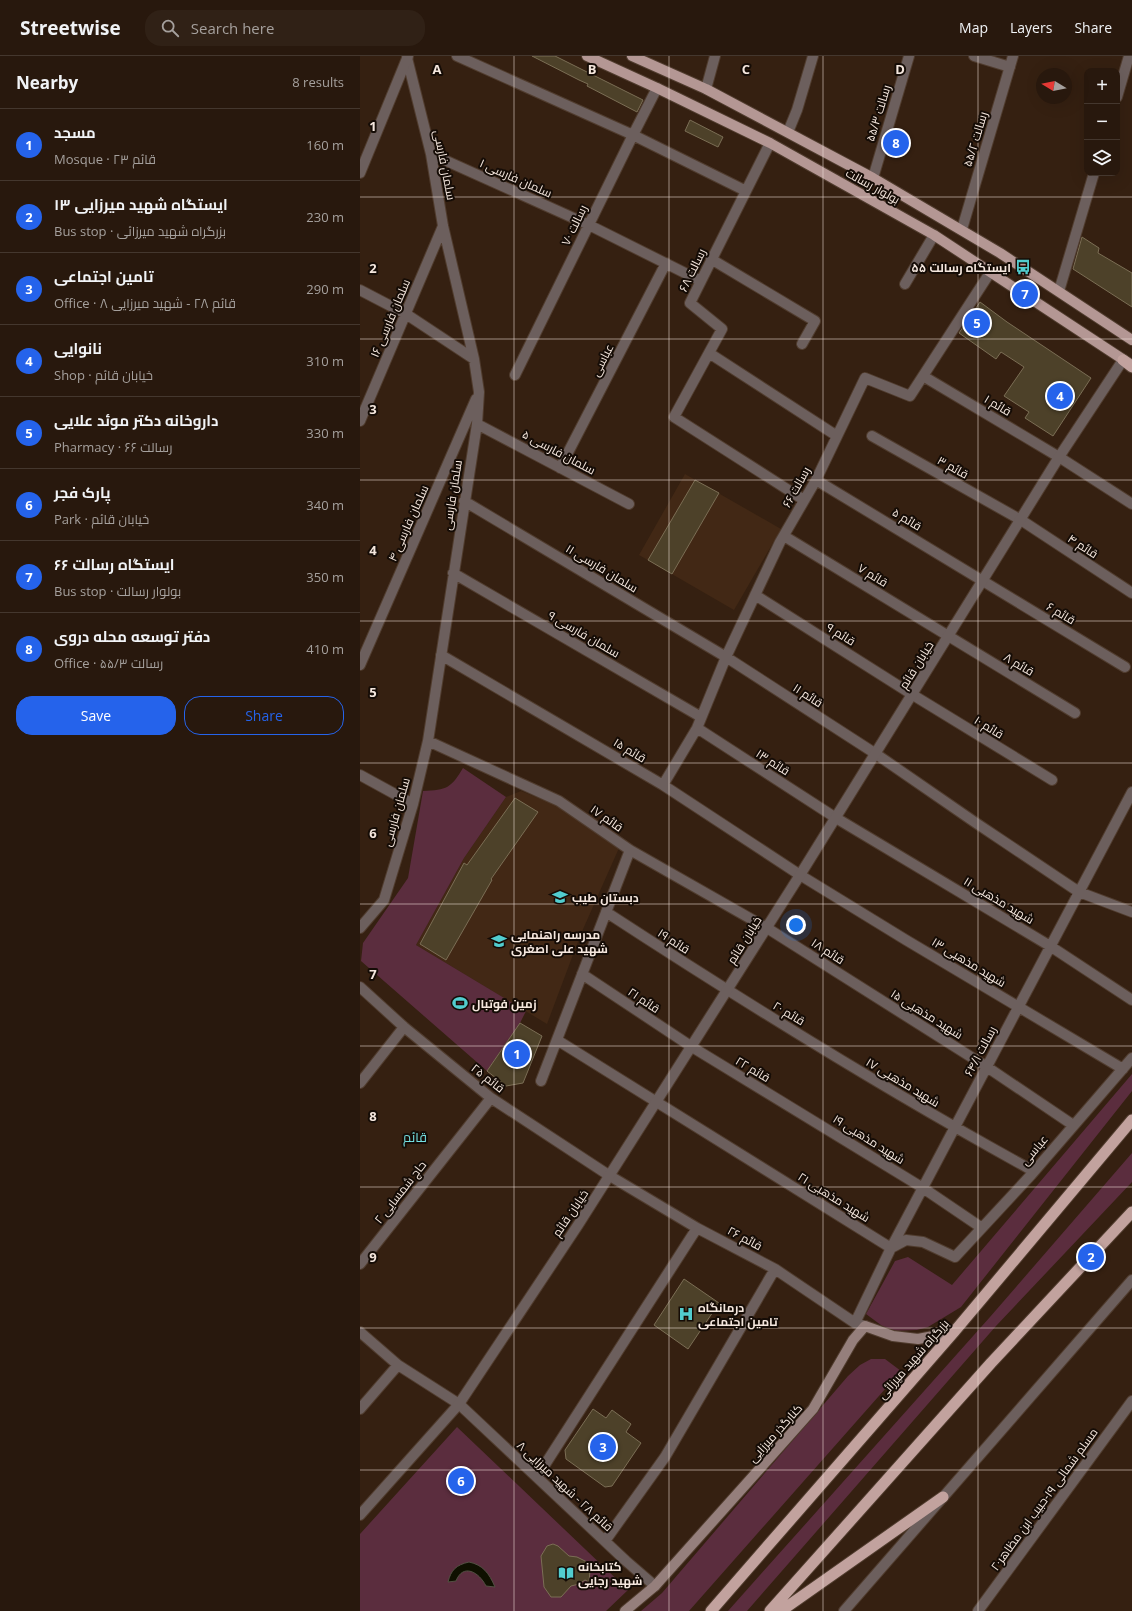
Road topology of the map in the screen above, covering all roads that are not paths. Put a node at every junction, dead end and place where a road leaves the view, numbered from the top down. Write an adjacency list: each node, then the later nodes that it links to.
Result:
1 (457, 56): 16 (street)
2 (587, 56): 13 (main road, بولوار رسالت)
3 (632, 56): 14 (main road, بولوار رسالت)
4 (715, 56): 14 (street)
5 (813, 56): 15 (street)
6 (909, 56): 21 (street, رسالت ۵۵/۳)
7 (974, 56): 11 (street)
8 (1013, 56): 11 (street, رسالت ۵۵/۲)
9 (1129, 56): 12 (street)
10 (408, 57): 18 (street, سلمان فارسی); 19 (street)
11 (1010, 67): 25 (street, رسالت ۵۵/۲)
12 (1120, 87)
13 (658, 88): 16 (street, رسالت ۷۰); 17 (main road, بولوار رسالت)
14 (706, 89): 15 (main road, بولوار رسالت)
15 (788, 132): 21 (main road, بولوار رسالت)
16 (633, 135): 22 (street); 23 (street, رسالت ۷۰)
17 (770, 143): 22 (street, رسالت ۶۸); 26 (main road, بولوار رسالت)
18 (431, 154): 23 (street, سلمان فارسی ۱); 24 (street, سلمان فارسی)
19 (360, 173)
20 (1093, 176): 33 (street)
21 (873, 178): 25 (main road, بولوار رسالت)
22 (746, 191): 27 (street, رسالت ۶۸)
23 (589, 225): 28 (street, سلمان فارسی ۱); 40 (street, رسالت ۷۰)
24 (443, 226): 34 (street, سلمان فارسی ۱۶); 38 (street, سلمان فارسی)
25 (962, 229): 33 (main road, بولوار رسالت)
26 (934, 235): 29 (main road, بولوار رسالت); 31 (street)
27 (711, 259): 30 (street, رسالت ۶۸); 36 (street)
28 (666, 263): 30 (street, سلمان فارسی ۱); 48 (street, عباسی)
29 (991, 271): 39 (main road, بولوار رسالت); 41 (street, رسالت ۶۶)
30 (701, 280): 37 (street, رسالت ۶۸)
31 (904, 284)
32 (360, 290): 34 (street)
33 (1059, 291): 35 (main road, بولوار رسالت)
34 (406, 314): 38 (street); 43 (street, سلمان فارسی ۱۶)
35 (1132, 340)
36 (802, 344)
37 (709, 353): 45 (street); 50 (street, رسالت ۶۸)
38 (474, 359): 42 (street, سلمان فارسی)
39 (1129, 364): 47 (street, خیابان قائم)
40 (515, 375)
41 (923, 376): 45 (street, رسالت ۶۶); 47 (street, قائم ۱)
42 (479, 392): 44 (street, سلمان فارسی); 63 (street, سلمان فارسی ۴)
43 (360, 421)
44 (477, 424): 48 (street, سلمان فارسی ۵); 51 (street, سلمان فارسی)
45 (837, 436): 49 (street, رسالت ۶۶)
46 (872, 436): 54 (street, قائم ۳)
47 (1059, 457): 53 (street, قائم ۱); 54 (street, خیابان قائم)
48 (560, 468): 52 (street, سلمان فارسی ۵)
49 (816, 480): 50 (street, رسالت ۶۶); 57 (street, قائم ۵)
50 (804, 500): 55 (street, رسالت ۶۶)
51 (464, 501): 56 (street, سلمان فارسی); 62 (street, سلمان فارسی ۱۱)
52 (629, 504)
53 (1132, 504)
54 (1021, 520): 57 (street, خیابان قائم); 58 (street, قائم ۴)
55 (784, 536): 59 (street, رسالت ۶۶); 60 (street, قائم ۷)
56 (453, 573): 61 (street, سلمان فارسی); 67 (street, سلمان فارسی ۹)
57 (984, 581): 60 (street, خیابان قائم); 64 (street, قائم ۶)
58 (1132, 593)
59 (755, 595): 62 (street, رسالت ۶۶); 65 (street, قائم ۹)
60 (948, 637): 65 (street, خیابان قائم); 66 (street, قائم ۸)
61 (441, 655): 69 (street, سلمان فارسی); 73 (street, قائم ۱۵)
62 (726, 657): 67 (street, رسالت ۶۶); 70 (street, قائم ۱۱)
63 (360, 665)
64 (1125, 667)
65 (912, 695): 70 (street, خیابان قائم); 72 (street, قائم ۱۰)
66 (1075, 713)
67 (701, 717): 68 (street, رسالت ۶۶)
68 (697, 728): 73 (street, رسالت ۶۶); 77 (street, قائم ۱۳)
69 (428, 741): 75 (street, سلمان فارسی); 78 (street, قائم ۱۷)
70 (876, 754): 77 (street, خیابان قائم); 81 (street, قائم ۱۱)
71 (360, 775): 75 (street)
72 (1052, 780)
73 (663, 785): 79 (street, قائم ۱۵)
74 (1132, 792): 76 (street, رسالت ۶۴/۱)
75 (413, 804): 84 (street, سلمان فارسی)
76 (1127, 811): 81 (street, رسالت ۶۴/۱)
77 (836, 818): 79 (street, خیابان قائم); 80 (street, قائم ۱۳)
78 (630, 850): 82 (street); 85 (street, قائم ۱۷)
79 (800, 875): 85 (street, خیابان قائم); 92 (street, شهید مذهبی ۱۳)
80 (934, 877): 86 (street, شهید مذهبی ۱۱)
81 (1079, 892): 83 (street, قائم ۱۱); 86 (street, رسالت ۶۴/۱)
82 (606, 912): 87 (street); 89 (street, قائم ۱۹)
83 (1132, 912)
84 (360, 928)
85 (767, 928): 89 (street, خیابان قائم); 90 (street, قائم ۱۸)
86 (1050, 946): 91 (street, شهید مذهبی ۱۱); 92 (street, رسالت ۶۴/۱)
87 (582, 974): 94 (street); 95 (street, قائم ۲۱)
88 (360, 987): 93 (street, قائم ۲۵)
89 (727, 991): 95 (street, خیابان قائم); 96 (street, قائم ۲۰)
90 (874, 996): 98 (street, شهید مذهبی ۱۵)
91 (1132, 1000)
92 (1018, 1007): 98 (street, رسالت ۶۴/۱); 99 (street, شهید مذهبی ۱۳)
93 (404, 1027): 101 (street); 102 (street, قائم ۲۵)
94 (557, 1040): 100 (street); 103 (street, شهید مذهبی ۲۱)
95 (692, 1047): 103 (street, خیابان قائم); 104 (street, قائم ۲۲)
96 (838, 1058): 107 (street, شهید مذهبی ۱۷)
97 (1132, 1058): 99 (street, عباسی)
98 (987, 1067): 106 (street, شهید مذهبی ۱۵); 107 (street, رسالت ۶۴/۱)
99 (1124, 1069): 106 (street, عباسی)
100 (541, 1081)
101 (360, 1083)
102 (491, 1098): 109 (street, قائم ۲۵); 115 (street, حاج شمسایی ۲)
103 (657, 1102): 109 (street, خیابان قائم); 114 (street, شهید مذهبی ۲۱)
104 (801, 1113): 110 (street, شهید مذهبی ۱۹)
105 (1132, 1120): 121 (highway, بزرگراه شهید میرزائی)
106 (1073, 1125): 113 (street, عباسی)
107 (955, 1128): 108 (street, شهید مذهبی ۱۷); 110 (street, رسالت ۶۴/۱)
108 (1028, 1168)
109 (610, 1176): 112 (street, قائم ۲۶); 124 (street, خیابان قائم)
110 (923, 1188): 113 (street, شهید مذهبی ۱۹); 114 (street, رسالت ۶۴/۱)
111 (1132, 1212): 133 (highway)
112 (698, 1228): 116 (street, قائم ۲۶); 126 (street)
113 (982, 1228): 114 (street, عباسی)
114 (891, 1248): 118 (street, رسالت ۶۴/۱)
115 (360, 1264)
116 (774, 1269): 118 (street, قائم ۲۶); 129 (street)
117 (1132, 1280): 127 (street)
118 (855, 1323): 119 (street, قائم ۲۶)
119 (865, 1326): 121 (main road); 130 (main road, کنارگذر میرزایی)
120 (360, 1332): 122 (street, قائم ۲۸ - شهید میرزایی ۸)
121 (954, 1332): 132 (highway, بزرگراه شهید میرزائی)
122 (398, 1365): 124 (street, قائم ۲۸ - شهید میرزایی ۸); 125 (street)
123 (1132, 1402): 136 (street, مسلم شمالی ۱۹-حبیب ابن مظاهر۲۰)
124 (459, 1404): 126 (street, قائم ۲۸ - شهید میرزایی ۸); 128 (street, خیابان قائم)
125 (360, 1409)
126 (537, 1477): 129 (street, قائم ۲۸ - شهید میرزایی ۸)
127 (943, 1497): 134 (highway); 135 (street)
128 (360, 1514)
129 (605, 1541): 130 (street, قائم ۲۸ - شهید میرزایی ۸)
130 (655, 1586): 131 (main road, کنارگذر میرزایی)
131 (625, 1611)
132 (710, 1611)
133 (770, 1611)
134 (781, 1611)
135 (844, 1611)
136 (978, 1611)

